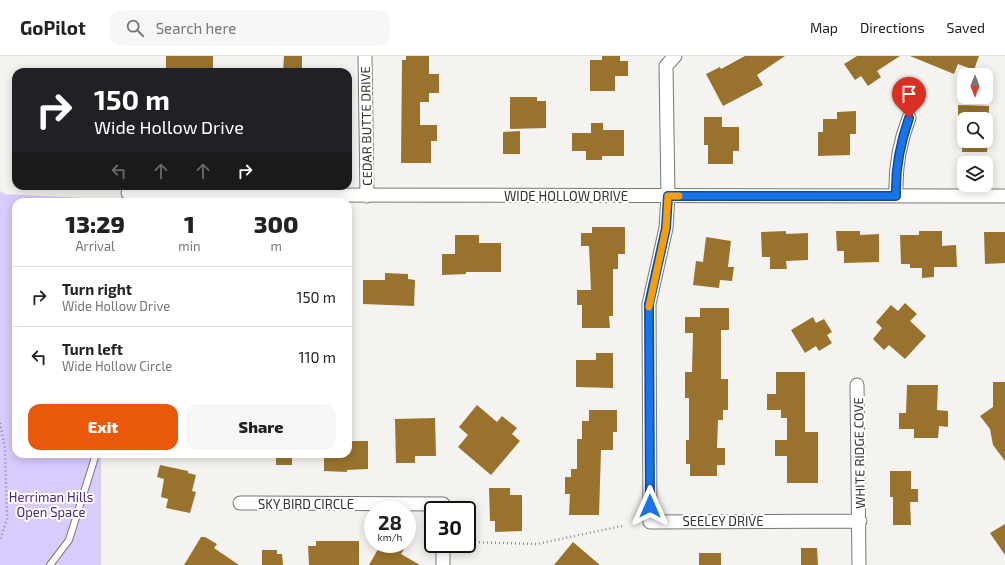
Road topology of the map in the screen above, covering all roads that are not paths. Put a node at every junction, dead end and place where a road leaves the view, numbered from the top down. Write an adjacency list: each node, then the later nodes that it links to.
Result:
1 (365, 56): 4 (street, CEDAR BUTTE DRIVE)
2 (675, 56): 5 (street)
3 (909, 118): 6 (street)
4 (367, 196): 5 (street, WIDE HOLLOW DRIVE); 8 (street, WIDE HOLLOW DRIVE)
5 (668, 196): 6 (street, WIDE HOLLOW DRIVE); 13 (street, SEELEY DRIVE)
6 (896, 196): 7 (street, WIDE HOLLOW DRIVE)
7 (1005, 196)
8 (128, 198)
9 (857, 385): 13 (street, WHITE RIDGE COVE)
10 (95, 458): 15 (lane)
11 (240, 503): 12 (street, SKY BIRD CIRCLE)
12 (424, 507)
13 (860, 521): 17 (street, WHITE RIDGE COVE)
14 (443, 553): 16 (street)
15 (50, 565)
16 (443, 565)
17 (859, 565)

